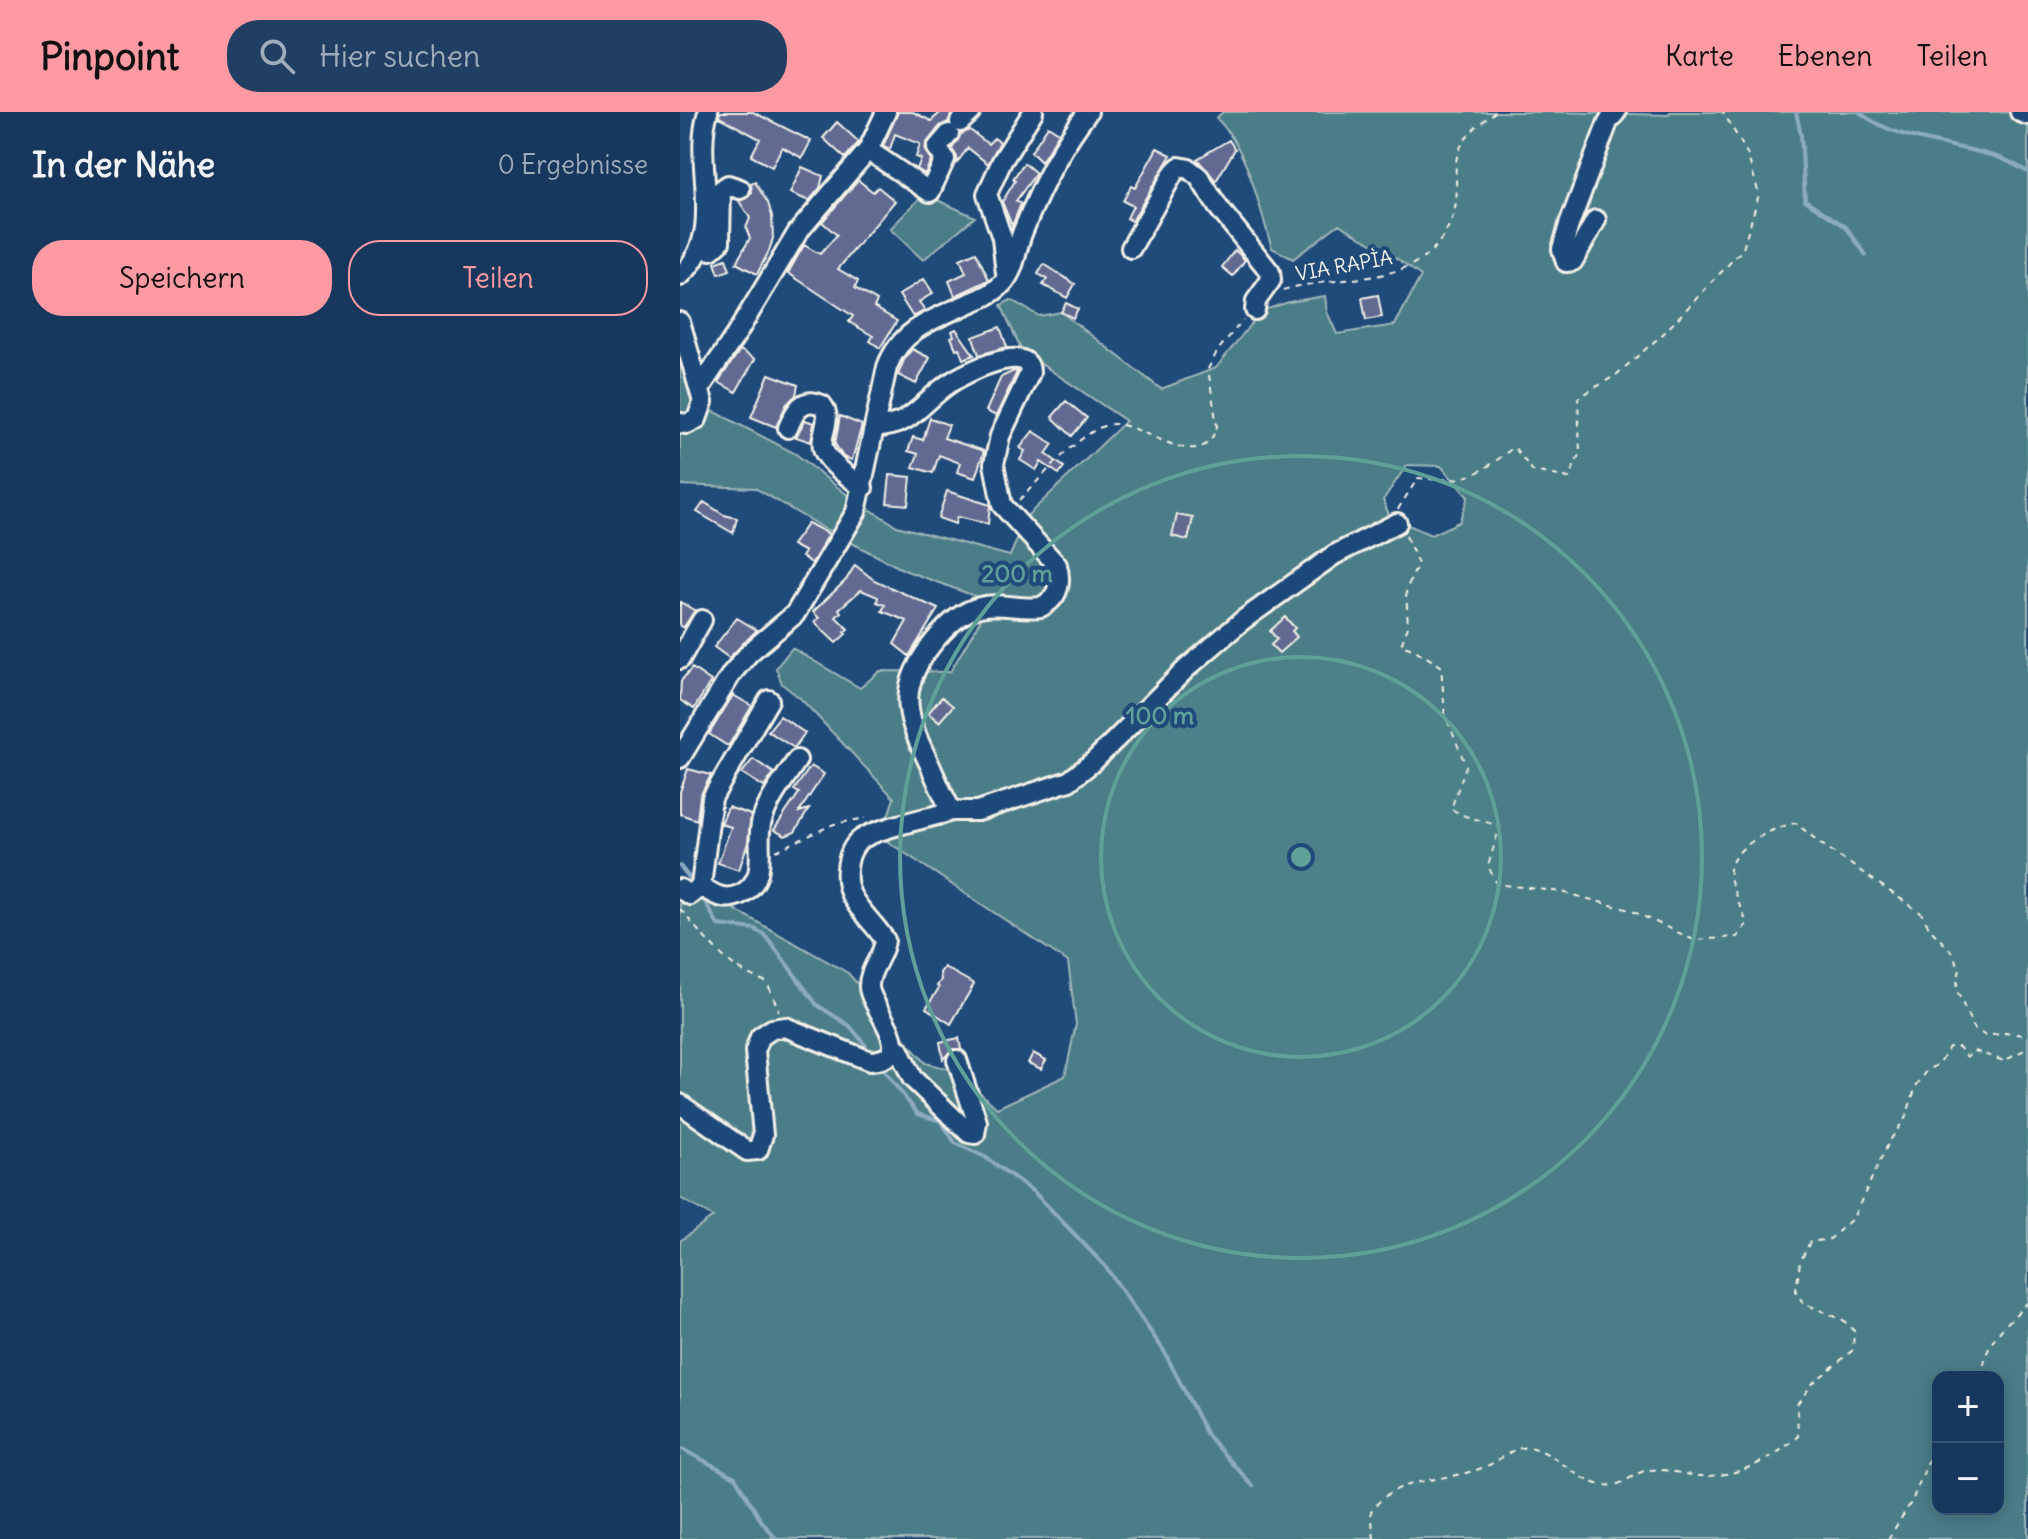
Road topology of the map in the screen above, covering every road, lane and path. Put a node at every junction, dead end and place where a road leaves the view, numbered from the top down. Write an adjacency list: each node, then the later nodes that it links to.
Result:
1 (708, 112): 14 (street)
2 (886, 112): 11 (street)
3 (1033, 112): 17 (street)
4 (1088, 112): 17 (street)
5 (1495, 112): 18 (path, VIA RAPÌA)
6 (1616, 112): 13 (street)
7 (1723, 112): 27 (path)
8 (2020, 112): 9 (street)
9 (2028, 115)
10 (960, 123): 11 (street)
11 (868, 150): 21 (street)
12 (740, 189): 14 (street)
13 (1596, 220)
14 (701, 248): 16 (street)
15 (1131, 248): 19 (street)
16 (680, 276)
17 (1008, 276): 24 (street)
18 (1281, 291)
19 (1255, 310): 26 (path)
20 (680, 322): 21 (street)
21 (700, 388): 22 (street)
22 (680, 423)
23 (788, 428): 25 (street)
24 (876, 428): 25 (street); 26 (street)
25 (863, 488): 31 (street)
26 (1007, 512): 33 (street)
27 (1397, 523): 33 (street); 39 (path)
28 (702, 620): 29 (street)
29 (680, 659)
30 (769, 700): 36 (street)
31 (680, 758)
32 (797, 760): 36 (street)
33 (952, 811): 40 (street)
34 (871, 818): 35 (path)
35 (771, 856)
36 (692, 889)
37 (680, 909): 38 (path)
38 (785, 1027): 40 (street); 43 (street)
39 (2028, 1035)
40 (894, 1046): 42 (street)
41 (2028, 1048): 47 (path)
42 (957, 1060)
43 (680, 1104)
44 (2028, 1302): 45 (path)
45 (1984, 1371)
46 (1932, 1455): 48 (path)
47 (1374, 1539)
48 (1888, 1539)

